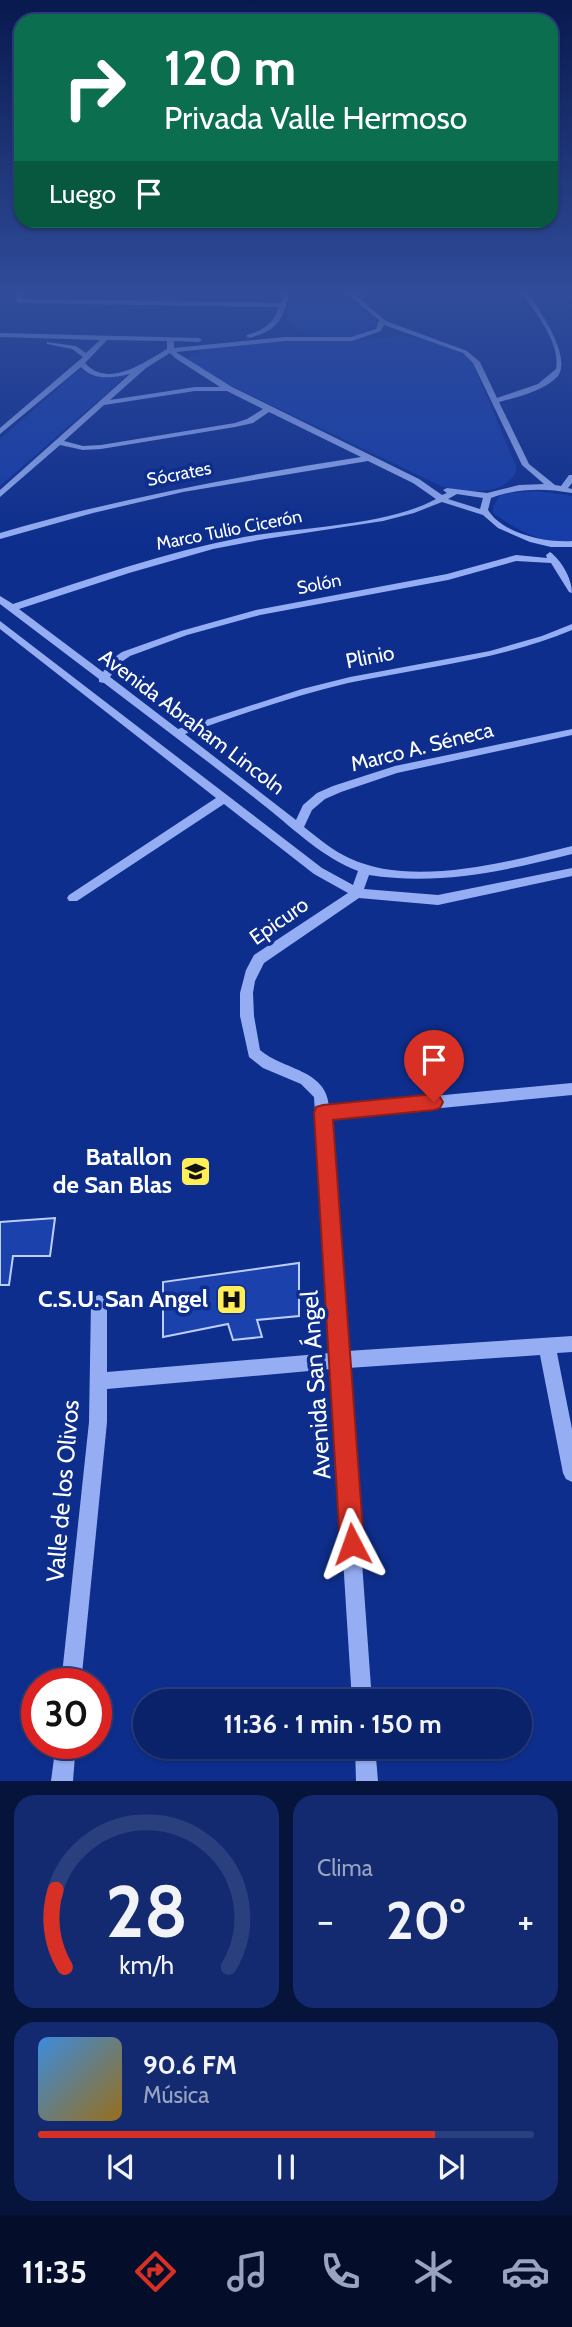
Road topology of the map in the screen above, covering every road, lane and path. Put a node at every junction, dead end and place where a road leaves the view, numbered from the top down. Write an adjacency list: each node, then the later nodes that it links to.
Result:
1 (69, 373): 12 (street)
2 (98, 373): 3 (street)
3 (126, 373)
4 (135, 373): 10 (street)
5 (200, 373): 8 (street)
6 (482, 373): 9 (street)
7 (556, 373): 9 (street)
8 (229, 389): 10 (street); 11 (street)
9 (496, 401): 15 (street)
10 (102, 403): 13 (street)
11 (269, 408): 13 (street); 14 (street)
12 (0, 432)
13 (58, 442): 22 (street)
14 (369, 458): 17 (street); 26 (street, Sócrates)
15 (526, 465): 18 (street); 19 (street)
16 (572, 477): 20 (street)
17 (416, 481): 21 (street); 24 (street)
18 (552, 487): 19 (street); 20 (street)
19 (510, 489): 23 (street)
20 (568, 490)
21 (454, 492): 23 (street); 24 (street, Marco Tulio Cicerón)
22 (0, 494)
23 (488, 496): 25 (street)
24 (444, 500): 25 (street); 32 (street, Marco Tulio Cicerón)
25 (485, 513): 27 (street)
26 (0, 536)
27 (538, 542): 28 (street); 29 (street)
28 (572, 544)
29 (555, 561): 30 (street); 35 (street, Solón)
30 (572, 590)
31 (0, 599): 32 (street, Avenida Abraham Lincoln)
32 (12, 608): 35 (street, Avenida Abraham Lincoln)
33 (0, 624): 38 (street, Avenida Abraham Lincoln)
34 (572, 627): 37 (street, Plinio)
35 (103, 680): 37 (street, Avenida Abraham Lincoln)
36 (572, 732): 39 (street, Marco A. Séneca)
37 (177, 733): 39 (street, Avenida Abraham Lincoln)
38 (224, 798): 43 (street, Avenida Abraham Lincoln); 44 (street)
39 (298, 828): 41 (street, Avenida Abraham Lincoln)
40 (572, 850): 41 (street, Avenida Abraham Lincoln)
41 (365, 868): 43 (street)
42 (572, 872): 43 (street)
43 (357, 893): 45 (street, Epicuro)
44 (72, 898)
45 (301, 1075): 47 (street, Avenida San Ángel)
46 (572, 1089): 47 (street)
47 (323, 1113): 51 (street, Avenida San Ángel)
48 (99, 1303): 52 (street, Valle de los Olivos)
49 (572, 1344): 50 (street)
50 (548, 1348): 51 (street); 53 (street)
51 (341, 1360): 52 (street); 55 (street, Avenida San Ángel)
52 (99, 1381): 54 (street, Valle de los Olivos)
53 (572, 1473)
54 (73, 1668)
55 (361, 1689)
56 (64, 1759): 58 (street)
57 (366, 1759): 59 (street)
58 (62, 1781)
59 (367, 1781)

